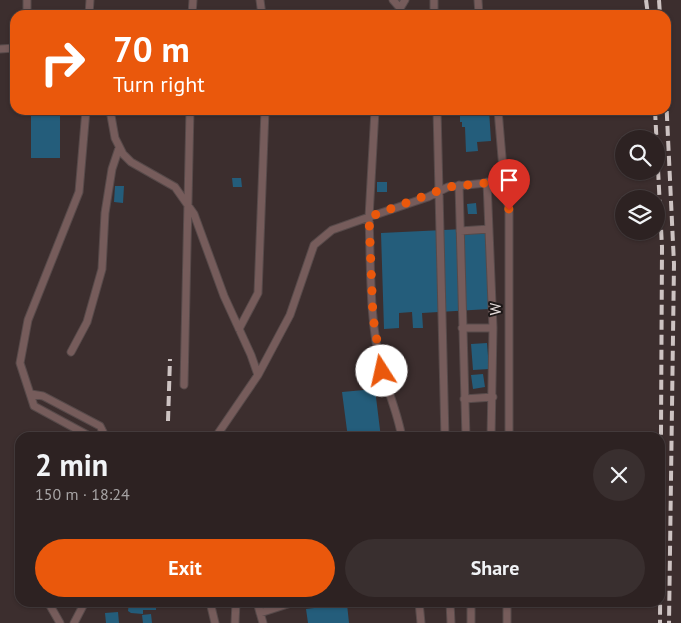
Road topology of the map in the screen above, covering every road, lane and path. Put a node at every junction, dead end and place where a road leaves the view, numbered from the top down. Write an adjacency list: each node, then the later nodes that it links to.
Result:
1 (394, 0): 3 (lane)
2 (405, 0): 3 (lane)
3 (400, 8)
4 (86, 115): 26 (lane)
5 (111, 115): 11 (lane)
6 (190, 115): 16 (lane)
7 (265, 115): 22 (lane)
8 (375, 115): 17 (lane)
9 (437, 115): 15 (lane)
10 (498, 115): 12 (lane, W)
11 (119, 148): 16 (lane); 23 (lane)
12 (504, 181): 13 (lane); 36 (lane, W)
13 (487, 182): 14 (lane); 18 (lane)
14 (459, 185): 15 (lane); 19 (lane)
15 (439, 191): 17 (lane); 33 (lane)
16 (189, 207): 22 (lane); 25 (lane)
17 (369, 217): 24 (lane); 32 (lane)
18 (489, 229): 19 (lane); 21 (lane)
19 (460, 231): 20 (lane)
20 (462, 328): 21 (lane); 28 (lane)
21 (493, 328): 27 (lane)
22 (239, 329): 24 (lane)
23 (71, 352)
24 (258, 376): 31 (lane)
25 (184, 385)
26 (30, 394): 29 (lane); 30 (lane)
27 (493, 397): 28 (lane); 35 (lane)
28 (464, 398): 34 (lane)
29 (82, 432)
30 (103, 432)
31 (219, 432)
32 (401, 432)
33 (445, 432)
34 (466, 432)
35 (491, 432)
36 (509, 432)
37 (51, 607): 48 (lane)
38 (82, 607): 49 (lane)
39 (211, 607): 50 (lane)
40 (236, 607): 51 (lane)
41 (258, 607): 47 (lane)
42 (279, 607): 47 (lane)
43 (419, 607): 53 (lane)
44 (450, 607): 54 (lane)
45 (471, 607): 55 (lane)
46 (507, 607): 56 (lane)
47 (260, 613): 52 (lane)
48 (60, 623)
49 (74, 623)
50 (214, 623)
51 (234, 623)
52 (263, 623)
53 (421, 623)
54 (451, 623)
55 (472, 623)
56 (506, 623)

